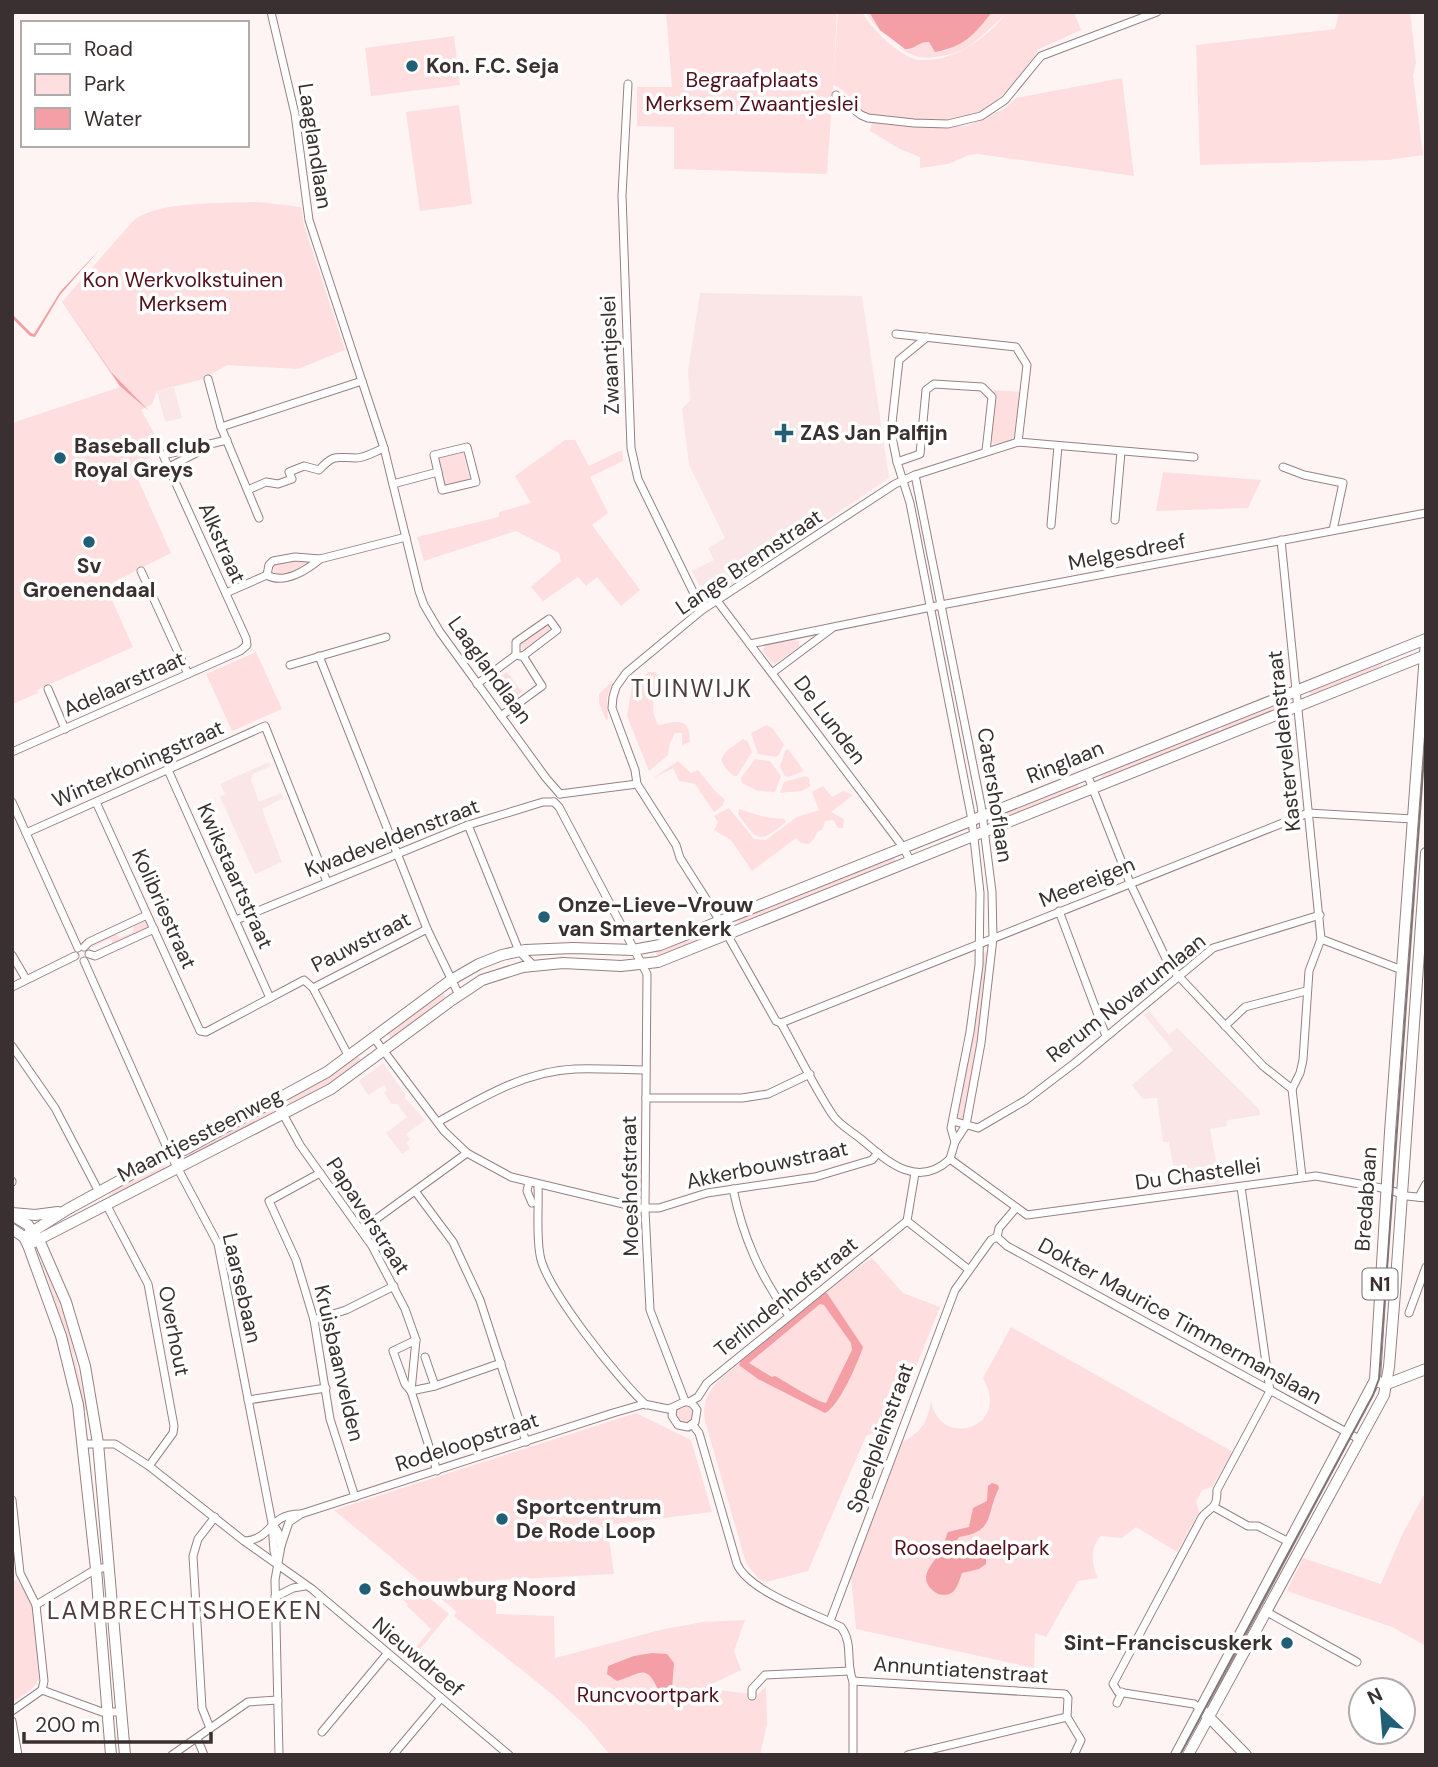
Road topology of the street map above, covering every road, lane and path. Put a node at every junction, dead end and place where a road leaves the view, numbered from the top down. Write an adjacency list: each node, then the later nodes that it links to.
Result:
1 (271, 12): 8 (street, Laaglandlaan)
2 (1157, 12): 4 (street)
3 (628, 84): 40 (street, Zwaantjeslei)
4 (836, 94)
5 (896, 334): 6 (street)
6 (927, 337): 11 (street); 18 (street)
7 (208, 379): 9 (street)
8 (362, 382): 9 (street); 14 (street, Laaglandlaan)
9 (221, 428): 10 (street)
10 (227, 440): 12 (street); 25 (street)
11 (1018, 442): 13 (street, Lange Bremstraat); 15 (street, Lange Bremstraat)
12 (212, 445): 19 (street); 19 (street, Alkstraat)
13 (1058, 446): 16 (street, Lange Bremstraat); 29 (street)
14 (384, 448): 24 (street, Laaglandlaan); 25 (street)
15 (986, 451): 18 (street); 22 (street, Lange Bremstraat)
16 (1121, 452): 17 (street, Lange Bremstraat); 28 (street)
17 (1194, 457)
18 (897, 462): 23 (street)
19 (169, 467): 36 (street, Alkstraat)
20 (1283, 467): 30 (street)
21 (438, 472): 21 (street); 24 (street)
22 (915, 475): 23 (street, Lange Bremstraat); 38 (street, Catershoflaan)
23 (903, 480): 37 (street, Lange Bremstraat); 39 (street, Catershoflaan)
24 (393, 484): 31 (street, Laaglandlaan)
25 (248, 490): 27 (street)
26 (1426, 513): 30 (street, Melgesdreef)
27 (259, 518)
28 (1115, 520)
29 (1051, 525)
30 (1332, 530): 32 (street, Melgesdreef)
31 (406, 537): 33 (street); 52 (street, Laaglandlaan)
32 (1281, 540): 38 (street, Melgesdreef); 54 (street, Kasterveldenstraat)
33 (320, 559): 35 (street); 35 (street)
34 (141, 571): 51 (street)
35 (267, 575): 36 (street)
36 (226, 593): 45 (street, Alkstraat)
37 (718, 602): 40 (street, Lange Bremstraat); 44 (street, De Lunden)
38 (941, 605): 39 (street, Melgesdreef); 68 (street, Catershoflaan)
39 (930, 607): 41 (street, Melgesdreef); 68 (street, Catershoflaan)
40 (702, 610): 61 (street, Lange Bremstraat)
41 (835, 626): 44 (street, Melgesdreef); 50 (street, Melgesdreef)
42 (386, 637): 48 (street)
43 (1426, 639): 47 (street, Bredabaan / N1); 54 (street, Ringlaan)
44 (750, 644): 50 (street, De Lunden)
45 (247, 645): 51 (street, Adelaarstraat)
46 (519, 655): 46 (street); 52 (street); 56 (street)
47 (1425, 655): 55 (street, Ringlaan); 69 (street, Bredabaan / N1)
48 (318, 656): 49 (street); 74 (street)
49 (290, 665)
50 (772, 673): 73 (street, De Lunden)
51 (188, 674): 57 (street, Adelaarstraat)
52 (477, 684): 56 (street, Laaglandlaan)
53 (48, 689): 57 (street)
54 (1296, 689): 55 (street, Kasterveldenstraat); 60 (street, Ringlaan)
55 (1298, 707): 62 (street, Ringlaan); 67 (street, Kasterveldenstraat)
56 (501, 716): 63 (street, Laaglandlaan)
57 (65, 729): 58 (street, Adelaarstraat)
58 (12, 752)
59 (168, 770): 65 (street, Winterkoningstraat); 79 (street, Winterkoningstraat); 85 (street, Kwikstaartstraat)
60 (1087, 774): 62 (street); 68 (street, Ringlaan)
61 (637, 784): 63 (street); 86 (street)
62 (1093, 789): 72 (street, Ringlaan); 80 (street)
63 (560, 794): 66 (street)
64 (12, 802): 71 (street, Laarsebaan)
65 (96, 802): 71 (street, Winterkoningstraat); 83 (street, Kolibriestraat)
66 (554, 802): 70 (street, Kwadeveldenstraat); 93 (street)
67 (1308, 813): 69 (street, Meereigen); 80 (street, Meereigen); 84 (street, Kasterveldenstraat)
68 (977, 818): 72 (street, Catershoflaan); 73 (street, Ringlaan)
69 (1413, 818): 100 (street, Bredabaan / N1)
70 (468, 825): 74 (street, Kwadeveldenstraat); 94 (street)
71 (26, 833): 95 (street, Laarsebaan)
72 (979, 835): 76 (street, Catershoflaan); 77 (street, Catershoflaan); 78 (street, Ringlaan)
73 (904, 847): 78 (street, De Lunden); 86 (street, Ringlaan)
74 (397, 853): 79 (street, Kwadeveldenstraat); 88 (street)
75 (1426, 853): 82 (street, Bredabaan / N1)
76 (988, 859): 77 (street); 90 (street, Catershoflaan)
77 (976, 860): 92 (street, Catershoflaan)
78 (911, 862): 89 (street, Ringlaan)
79 (327, 881): 85 (street, Kwadeveldenstraat)
80 (1130, 883): 81 (street, Meereigen); 101 (street)
81 (1059, 911): 90 (street, Meereigen); 113 (street)
82 (1424, 912): 104 (street, Bredabaan / N1)
83 (147, 915): 87 (street, Kolibriestraat); 95 (street)
84 (1320, 915): 91 (street, Kasterveldenstraat); 101 (street, Rerum Novarumlaan)
85 (236, 920): 109 (street, Kwikstaartstraat)
86 (719, 921): 89 (street); 93 (street, Maantjessteenweg)
87 (154, 929): 95 (street); 112 (street, Kolibriestraat)
88 (427, 929): 103 (street); 106 (street, Pauwstraat)
89 (727, 934): 97 (street, Maantjessteenweg); 110 (street)
90 (993, 938): 92 (street, Meereigen); 125 (street, Catershoflaan)
91 (1321, 939): 100 (street); 107 (street)
92 (980, 943): 110 (street, Meereigen); 123 (street, Catershoflaan)
93 (633, 950): 94 (street, Maantjessteenweg); 97 (street)
94 (519, 951): 98 (street); 99 (street); 103 (street, Maantjessteenweg)
95 (82, 954): 102 (street); 129 (street, Laarsebaan)
96 (12, 955): 102 (street)
97 (642, 965): 98 (street, Maantjessteenweg); 118 (street, Moeshofstraat)
98 (535, 966): 99 (street, Maantjessteenweg)
99 (509, 970): 108 (street, Maantjessteenweg)
100 (1402, 970): 140 (street, Bredabaan / N1)
101 (1177, 977): 111 (street); 113 (street, Rerum Novarumlaan)
102 (26, 979): 105 (street)
103 (451, 981): 108 (street); 114 (street, Maantjessteenweg)
104 (1422, 983): 143 (street, Bredabaan / N1)
105 (12, 987)
106 (313, 988): 109 (street, Pauwstraat); 117 (street)
107 (1306, 991): 111 (street); 120 (street)
108 (459, 995): 116 (street, Maantjessteenweg)
109 (270, 998): 112 (street, Pauwstraat)
110 (781, 1023): 119 (street)
111 (1225, 1026): 120 (street)
112 (200, 1031)
113 (1105, 1036): 125 (street, Rerum Novarumlaan)
114 (374, 1038): 116 (street); 117 (street, Maantjessteenweg)
115 (12, 1046): 142 (street)
116 (384, 1051): 122 (street, Maantjessteenweg); 124 (street, Akkerbouwstraat)
117 (349, 1057): 129 (street, Maantjessteenweg)
118 (646, 1070): 121 (street, Moeshofstraat); 124 (street)
119 (810, 1074): 121 (street); 128 (street)
120 (1292, 1089): 134 (street)
121 (646, 1098): 149 (street, Moeshofstraat)
122 (283, 1114): 131 (street, Maantjessteenweg); 132 (street, Papaverstraat)
123 (953, 1121): 125 (street); 126 (street, Catershoflaan)
124 (438, 1122): 127 (street, Akkerbouwstraat)
125 (966, 1125): 126 (street, Catershoflaan)
126 (955, 1142): 130 (street, Catershoflaan)
127 (467, 1153): 135 (street, Akkerbouwstraat); 141 (street)
128 (878, 1153): 133 (street); 139 (street, Akkerbouwstraat)
129 (170, 1154): 131 (street, Laarsebaan); 142 (street, Maantjessteenweg)
130 (950, 1159): 133 (street); 147 (street)
131 (177, 1167): 146 (street, Maantjessteenweg); 171 (street, Laarsebaan)
132 (320, 1173): 153 (street, Papaverstraat); 161 (street, Kruisbaanvelden)
133 (915, 1173): 151 (street)
134 (1302, 1177): 138 (street, Du Chastellei); 140 (street, Du Chastellei)
135 (529, 1182): 137 (street, Akkerbouwstraat); 145 (street)
136 (1426, 1184): 144 (street)
137 (538, 1185): 149 (street, Akkerbouwstraat); 173 (street)
138 (1241, 1186): 147 (street, Du Chastellei); 170 (street)
139 (733, 1189): 149 (street, Akkerbouwstraat); 160 (street)
140 (1387, 1189): 143 (street, Du Chastellei); 166 (street, Bredabaan / N1)
141 (415, 1191): 153 (street); 164 (street)
142 (99, 1192): 148 (street, Maantjessteenweg)
143 (1401, 1195): 144 (street, Du Chastellei); 166 (street, Bredabaan / N1)
144 (1422, 1197)
145 (532, 1203)
146 (106, 1204): 155 (street, Maantjessteenweg); 180 (street, Overhout)
147 (1016, 1208): 154 (street, Speelpleinstraat)
148 (68, 1209): 150 (street); 155 (street, Maantjessteenweg)
149 (645, 1209): 172 (street, Moeshofstraat)
150 (12, 1214): 155 (street)
151 (907, 1221): 157 (street); 160 (street, Terlindenhofstraat)
152 (12, 1229): 155 (street)
153 (361, 1230): 158 (street, Papaverstraat)
154 (997, 1237): 157 (street, Speelpleinstraat); 170 (street, Dokter Maurice Timmermanslaan)
155 (31, 1238): 178 (street); 179 (street)
156 (1426, 1267): 159 (street)
157 (968, 1269): 200 (street, Speelpleinstraat)
158 (394, 1286): 161 (street); 162 (street, Papaverstraat)
159 (1409, 1313)
160 (789, 1316): 172 (street, Terlindenhofstraat)
161 (314, 1320): 168 (street, Kruisbaanvelden)
162 (416, 1340): 169 (street); 169 (street)
163 (425, 1357): 167 (street)
164 (501, 1363): 167 (street); 177 (street)
165 (1426, 1369): 166 (street)
166 (1381, 1382): 176 (street, Bredabaan / N1)
167 (435, 1386): 169 (street)
168 (326, 1388): 171 (street); 182 (street, Kruisbaanvelden)
169 (411, 1391): 181 (street)
170 (1270, 1391): 176 (street, Dokter Maurice Timmermanslaan); 184 (street)
171 (248, 1400): 188 (street, Laarsebaan)
172 (687, 1401): 174 (street); 175 (street)
173 (644, 1404): 174 (street); 177 (street, Rodeloopstraat)
174 (673, 1412): 175 (street)
175 (692, 1424): 200 (street)
176 (1354, 1436): 190 (street, Bredabaan / N1); 199 (street, Bredabaan / N1)
177 (526, 1442): 181 (street, Rodeloopstraat)
178 (97, 1443): 179 (street); 180 (street, Nieuwdreef); 193 (street)
179 (83, 1444): 194 (street)
180 (149, 1466): 186 (street, Nieuwdreef)
181 (437, 1471): 182 (street, Rodeloopstraat)
182 (355, 1497): 185 (street, Rodeloopstraat)
183 (12, 1500): 195 (street)
184 (1214, 1507): 190 (street); 206 (street)
185 (302, 1514): 187 (street, Rodeloopstraat); 188 (street, Rodeloopstraat)
186 (215, 1517): 189 (street, Nieuwdreef); 217 (street)
187 (289, 1522): 188 (street, Rodeloopstraat); 191 (street)
188 (272, 1523): 189 (street); 191 (street, Laarsebaan); 192 (street, Laarsebaan)
189 (244, 1541): 192 (street, Nieuwdreef)
190 (1289, 1542): 214 (street, Bredabaan / N1)
191 (282, 1546): 192 (street, Laarsebaan)
192 (278, 1565): 196 (street, Nieuwdreef); 197 (street, Laarsebaan)
193 (109, 1567): 194 (street); 212 (street)
194 (96, 1569): 198 (street); 213 (street)
195 (16, 1573): 198 (street)
196 (305, 1586): 197 (street); 201 (street, Nieuwdreef)
197 (275, 1597): 209 (street, Laarsebaan)
198 (36, 1605): 205 (street)
199 (1267, 1612): 202 (street); 214 (street, Bredabaan / N1)
200 (830, 1621): 203 (street)
201 (387, 1654): 208 (street, Nieuwdreef); 218 (street)
202 (1357, 1662)
203 (850, 1671): 204 (street); 207 (street)
204 (853, 1681): 215 (street, Annuntiatenstraat); 228 (street)
205 (42, 1690): 211 (street); 213 (street)
206 (1122, 1692): 210 (street); 214 (street)
207 (752, 1696)
208 (441, 1698): 226 (street); 227 (street, Nieuwdreef)
209 (278, 1700): 217 (street); 225 (street, Laarsebaan)
210 (1117, 1703)
211 (12, 1711)
212 (121, 1712): 213 (street); 222 (street)
213 (109, 1713): 221 (street)
214 (1205, 1713): 231 (street, Bredabaan / N1); 232 (street, Bredabaan / N1); 233 (street)
215 (1067, 1717): 229 (street); 230 (street)
216 (12, 1721): 220 (street)
217 (209, 1728): 219 (street)
218 (322, 1732)
219 (197, 1738): 223 (street); 224 (street)
220 (18, 1755)
221 (111, 1755)
222 (125, 1755)
223 (172, 1755)
224 (204, 1755)
225 (279, 1755)
226 (393, 1755)
227 (509, 1755)
228 (853, 1755)
229 (908, 1755)
230 (1074, 1755)
231 (1176, 1755)
232 (1188, 1755)
233 (1246, 1755)

